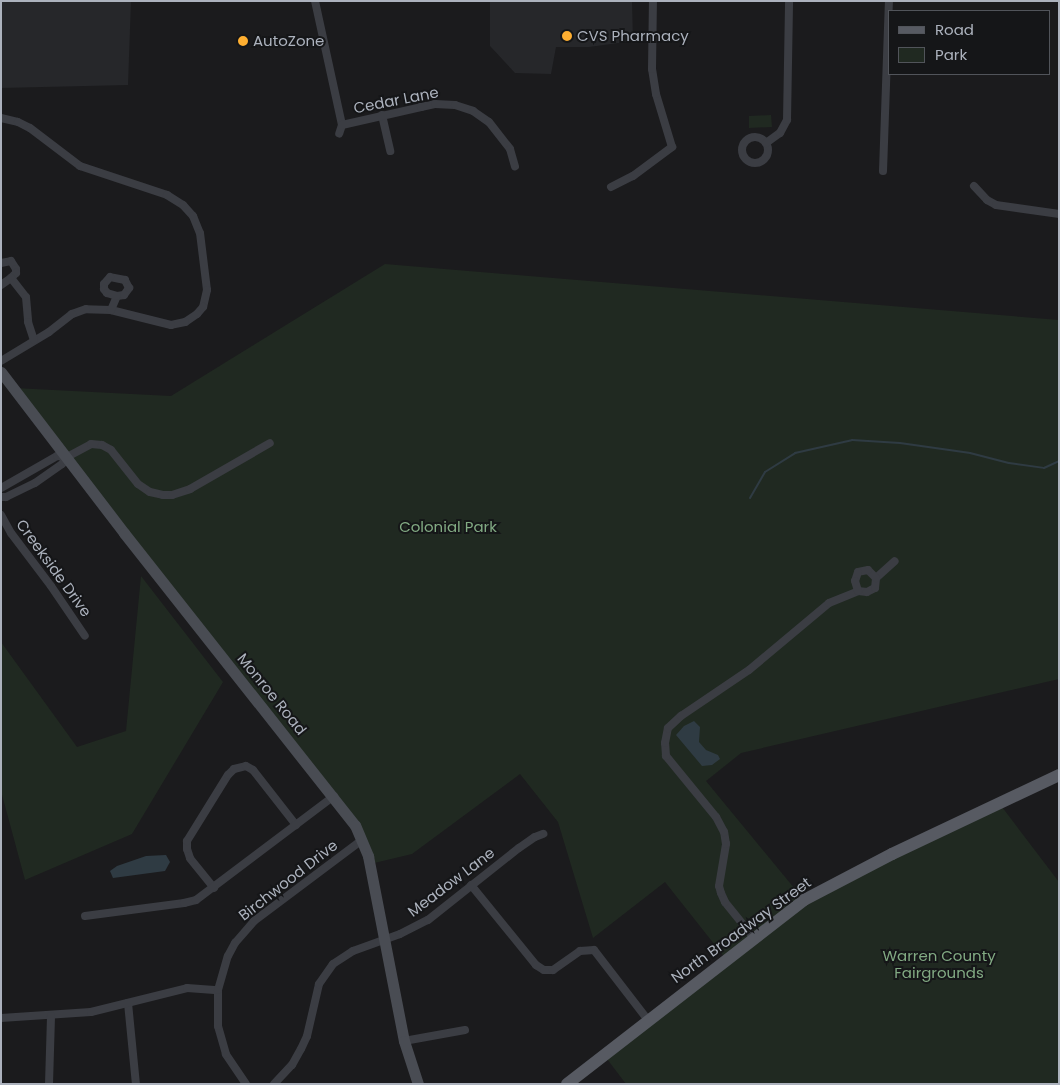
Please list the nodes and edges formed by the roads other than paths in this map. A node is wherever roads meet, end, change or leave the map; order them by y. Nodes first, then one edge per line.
1 (315, 1) edge
2 (653, 1) edge
3 (789, 1) edge
4 (888, 29) edge
5 (382, 115) junction
6 (1, 118) edge
7 (342, 125) junction
8 (339, 134) dead end
9 (766, 143) dead end
10 (390, 151) dead end
11 (515, 166) dead end
12 (883, 171) dead end
13 (974, 186) dead end
14 (611, 187) dead end
15 (1059, 214) edge
16 (1, 263) edge
17 (11, 278) junction
18 (1, 285) edge
19 (117, 296) dead end
20 (110, 310) junction
21 (34, 340) junction
22 (1, 361) edge
23 (1, 372) edge
24 (270, 443) dead end
25 (67, 457) junction
26 (1, 488) edge
27 (1, 497) edge
28 (1, 515) edge
29 (895, 561) dead end
30 (876, 578) junction
31 (858, 591) junction
32 (85, 636) dead end
33 (1059, 775) edge
34 (334, 796) junction
35 (296, 825) junction
36 (543, 834) dead end
37 (362, 840) junction
38 (472, 886) junction
39 (214, 888) junction
40 (85, 916) dead end
41 (754, 938) junction
42 (385, 940) junction
43 (218, 990) junction
44 (128, 1003) junction
45 (51, 1016) junction
46 (1, 1018) edge
47 (648, 1020) junction
48 (465, 1030) dead end
49 (404, 1042) junction
50 (416, 1083) edge
51 (49, 1084) edge
52 (136, 1084) edge
53 (246, 1084) edge
54 (274, 1084) edge
55 (566, 1084) edge

1 - 7 street
2 - 14 street
3 - 9 street
4 - 12 street
5 - 7 street, Cedar Lane
5 - 10 street
5 - 11 street, Cedar Lane
6 - 20 street
7 - 8 street
13 - 15 street
16 - 17 street
17 - 18 street
17 - 21 street
19 - 20 street
20 - 21 street
21 - 22 street
23 - 25 street, Monroe Road
24 - 25 street
25 - 26 street
25 - 27 street
25 - 34 street, Monroe Road
28 - 32 street, Creekside Drive
29 - 30 street
30 - 31 street
30 - 31 street
31 - 41 street
33 - 41 main road, North Broadway Street
34 - 35 street
34 - 37 street, Monroe Road
35 - 39 street
35 - 39 street
36 - 38 street, Meadow Lane
37 - 42 street, Monroe Road
37 - 43 street, Birchwood Drive
38 - 42 street, Meadow Lane
38 - 47 street
39 - 40 street
41 - 47 main road, North Broadway Street
42 - 49 street, Monroe Road
42 - 54 street, Meadow Lane
43 - 44 street
43 - 53 street, Birchwood Drive
44 - 45 street
44 - 52 street
45 - 46 street
45 - 51 street
47 - 55 main road, North Broadway Street
48 - 49 street
49 - 50 street, Monroe Road

